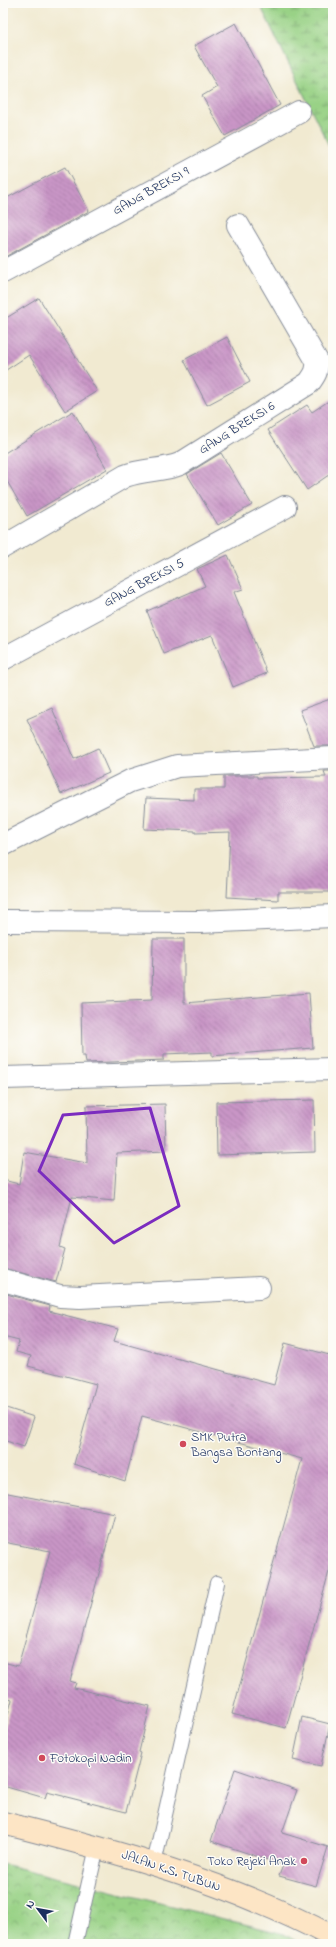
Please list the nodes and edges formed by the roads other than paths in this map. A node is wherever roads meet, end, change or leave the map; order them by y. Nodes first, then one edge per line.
1 (299, 112) dead end
2 (238, 225) dead end
3 (3, 272) edge
4 (285, 507) dead end
5 (3, 547) edge
6 (3, 659) edge
7 (333, 758) edge
8 (3, 846) edge
9 (333, 916) edge
10 (3, 921) edge
11 (333, 1069) edge
12 (3, 1078) edge
13 (3, 1280) edge
14 (259, 1288) dead end
15 (217, 1583) dead end
16 (3, 1823) edge
17 (97, 1847) junction
18 (154, 1864) junction
19 (333, 1937) edge
20 (75, 1944) edge

1 - 3 street, GANG BREKSI 9
2 - 5 street, GANG BREKSI 6
4 - 6 street, GANG BREKSI 5
7 - 8 street
9 - 10 street
11 - 12 street
13 - 14 street
15 - 18 lane
16 - 17 street, JALAN K.S. TUBUN
17 - 18 street, JALAN K.S. TUBUN
17 - 20 lane
18 - 19 street, JALAN K.S. TUBUN

